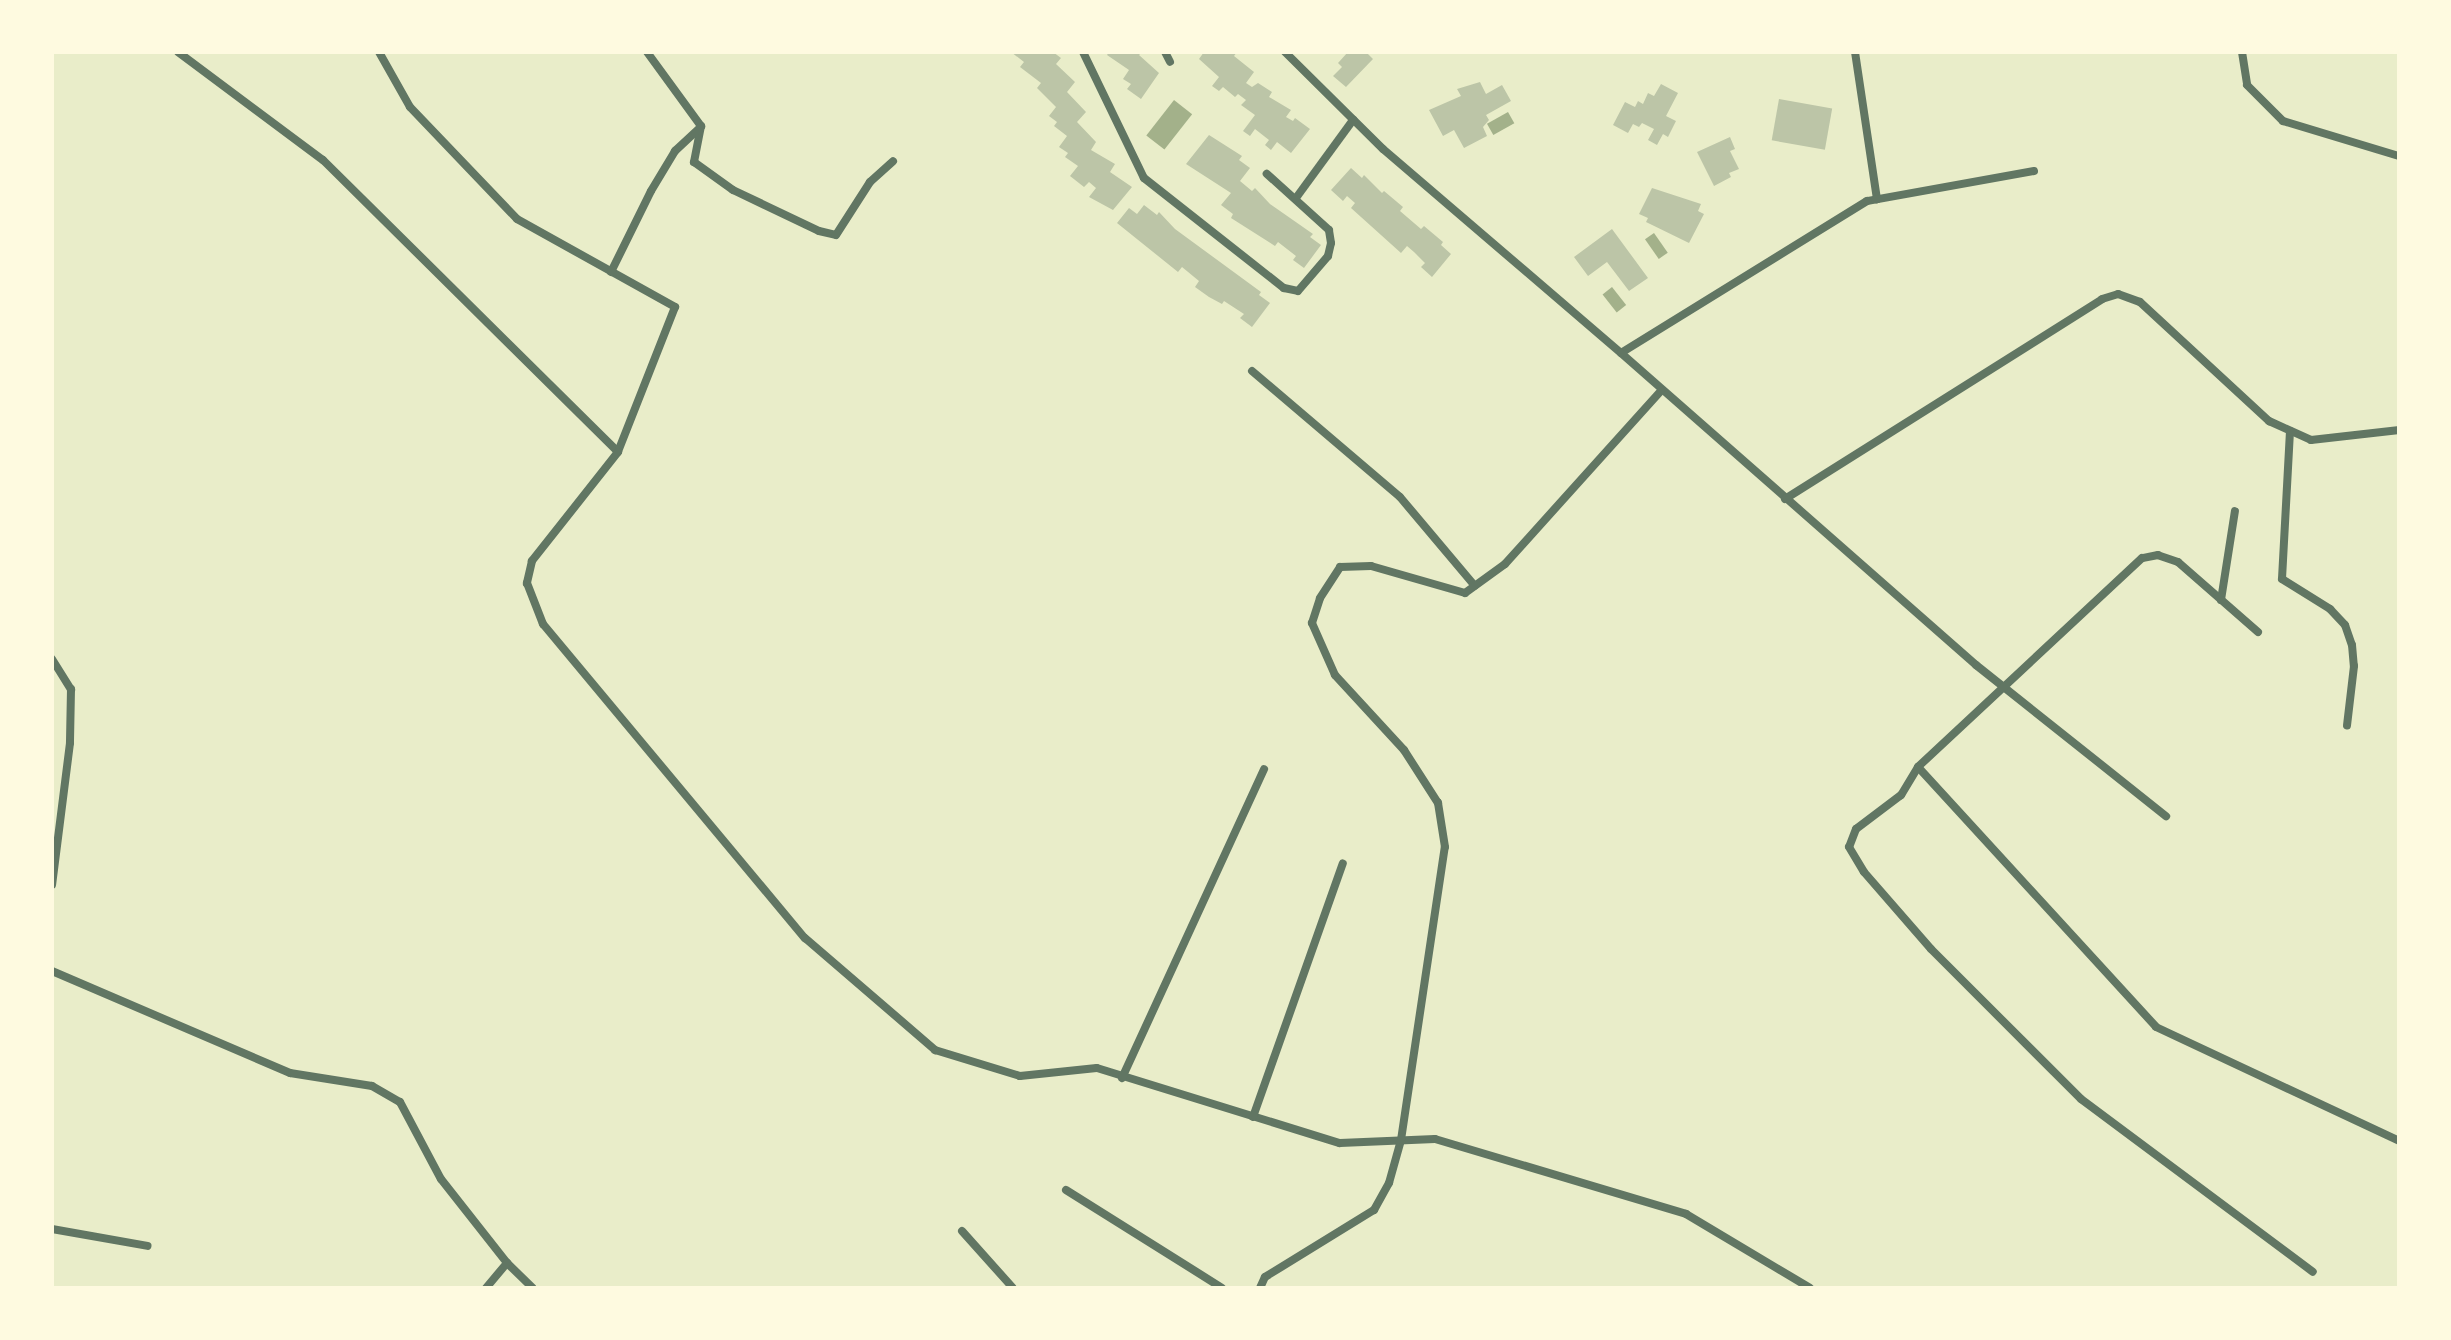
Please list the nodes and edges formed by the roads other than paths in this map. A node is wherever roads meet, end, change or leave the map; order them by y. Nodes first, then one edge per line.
1 (178, 52) edge
2 (379, 52) edge
3 (647, 52) edge
4 (1083, 52) edge
5 (1165, 52) edge
6 (1285, 52) edge
7 (1855, 52) edge
8 (2242, 52) edge
9 (1170, 62) dead end
10 (1353, 120) junction
11 (701, 126) junction
12 (2399, 156) edge
13 (893, 161) dead end
14 (2034, 171) dead end
15 (1267, 174) dead end
16 (1296, 198) junction
17 (1877, 199) junction
18 (611, 272) junction
19 (1621, 353) junction
20 (1252, 371) dead end
21 (1661, 391) junction
22 (2399, 430) edge
23 (2290, 431) junction
24 (618, 452) junction
25 (1785, 499) junction
26 (2235, 511) dead end
27 (1475, 586) junction
28 (2221, 600) junction
29 (2258, 632) dead end
30 (52, 659) edge
31 (2002, 686) junction
32 (2347, 726) dead end
33 (1918, 767) junction
34 (1264, 769) dead end
35 (2166, 816) dead end
36 (1343, 863) dead end
37 (52, 885) edge
38 (52, 971) edge
39 (1122, 1078) junction
40 (1253, 1117) junction
41 (1401, 1140) junction
42 (2399, 1141) edge
43 (1066, 1190) dead end
44 (52, 1229) edge
45 (962, 1231) dead end
46 (148, 1246) dead end
47 (507, 1263) junction
48 (2313, 1272) dead end
49 (486, 1288) edge
50 (533, 1288) edge
51 (1013, 1288) edge
52 (1222, 1288) edge
53 (1260, 1288) edge
54 (1810, 1288) edge

1 - 24 street
2 - 18 street
3 - 11 street
4 - 16 street
5 - 9 street
6 - 10 street
7 - 17 street
8 - 12 street
10 - 16 street
10 - 19 street
11 - 13 street
11 - 18 street
14 - 17 street
15 - 16 street
17 - 19 street
18 - 24 street
19 - 21 street
20 - 27 street
21 - 25 street
21 - 27 street
22 - 23 street
23 - 25 street
23 - 32 street
24 - 39 street
25 - 31 street
26 - 28 street
27 - 41 street
28 - 29 street
28 - 31 street
30 - 37 street
31 - 33 street
31 - 35 street
33 - 42 street
33 - 48 street
34 - 39 street
36 - 40 street
38 - 47 street
39 - 40 street
40 - 41 street
41 - 53 street
41 - 54 street
43 - 52 street
44 - 46 street
45 - 51 street
47 - 49 street
47 - 50 street

